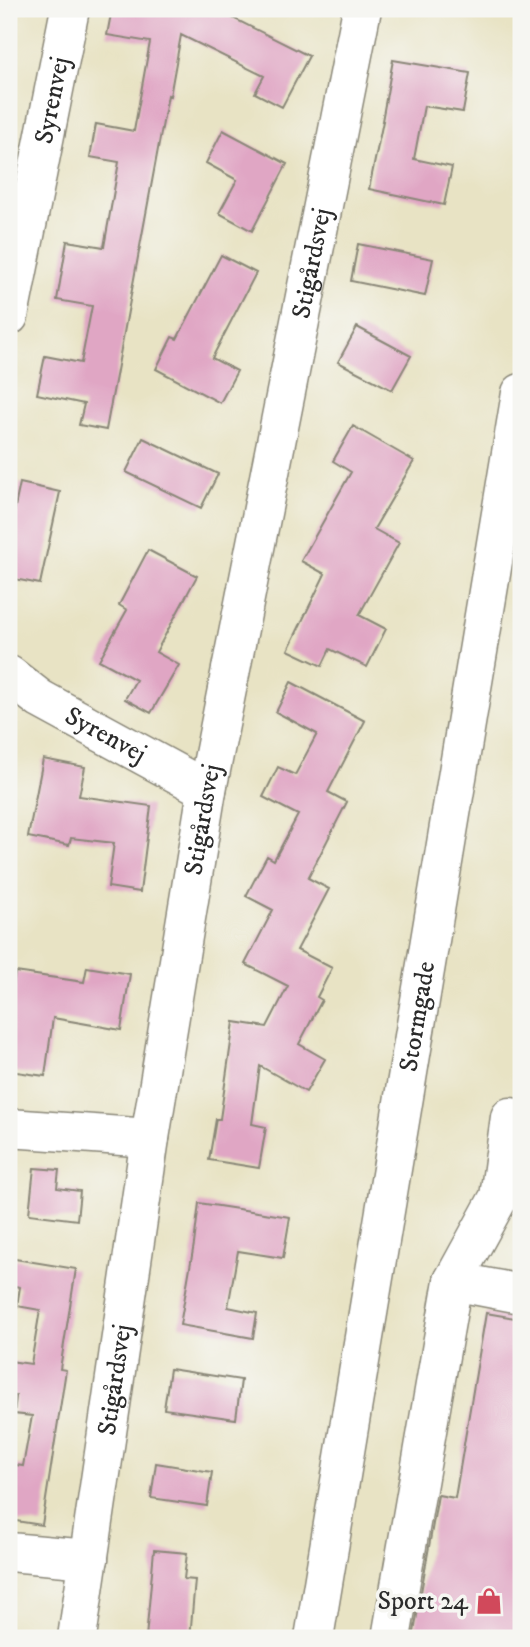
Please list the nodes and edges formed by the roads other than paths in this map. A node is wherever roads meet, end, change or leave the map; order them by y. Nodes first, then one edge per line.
1 (69, 9) edge
2 (362, 9) edge
3 (9, 316) edge
4 (521, 393) edge
5 (9, 675) edge
6 (207, 790) junction
7 (521, 1119) edge
8 (9, 1128) edge
9 (150, 1138) junction
10 (510, 1198) edge
11 (453, 1281) junction
12 (521, 1294) edge
13 (9, 1552) edge
14 (89, 1559) junction
15 (77, 1638) edge
16 (314, 1638) edge
17 (391, 1638) edge

1 - 3 street, Syrenvej
2 - 6 street, Stigårdsvej
4 - 16 street, Stormgade
5 - 6 street, Syrenvej
6 - 9 street, Stigårdsvej
7 - 10 street
8 - 9 street
9 - 14 street, Stigårdsvej
10 - 11 street
11 - 12 street
11 - 17 street
13 - 14 street
14 - 15 street, Stigårdsvej

